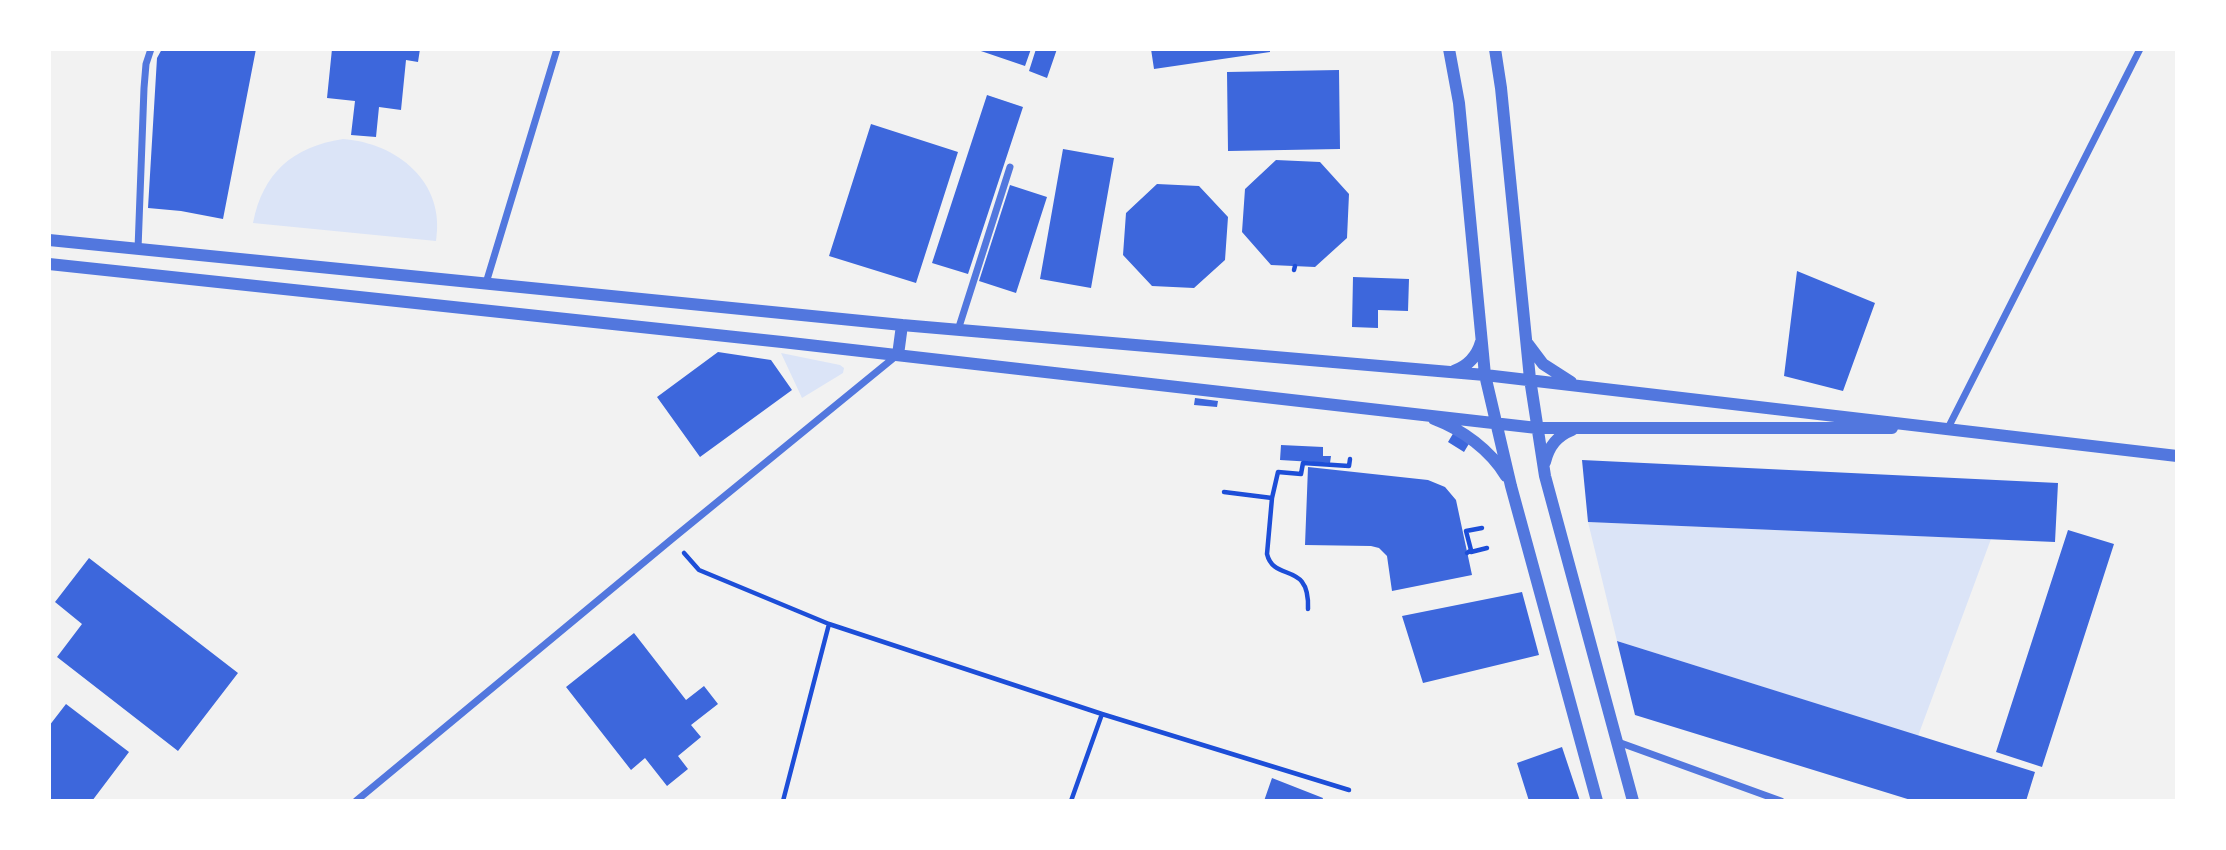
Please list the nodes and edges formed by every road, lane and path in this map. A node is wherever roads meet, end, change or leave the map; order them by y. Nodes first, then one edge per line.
1 (151, 49) edge
2 (557, 49) edge
3 (1449, 49) edge
4 (1495, 49) edge
5 (2140, 49) edge
6 (1010, 167) dead end
7 (49, 240) edge
8 (138, 249) junction
9 (49, 264) edge
10 (486, 283) junction
11 (902, 325) junction
12 (958, 330) junction
13 (1481, 333) junction
14 (1526, 340) junction
15 (898, 355) junction
16 (1450, 372) junction
17 (1485, 375) junction
18 (1530, 379) junction
19 (1576, 385) junction
20 (1393, 411) junction
21 (1497, 422) junction
22 (1537, 428) junction
23 (1583, 428) junction
24 (1948, 428) junction
25 (2177, 456) edge
26 (1350, 459) dead end
27 (1545, 476) junction
28 (1511, 486) junction
29 (1224, 492) dead end
30 (1272, 498) junction
31 (1482, 528) dead end
32 (672, 539) junction
33 (1487, 548) dead end
34 (1308, 609) dead end
35 (828, 624) junction
36 (1102, 714) junction
37 (1618, 742) junction
38 (1349, 790) dead end
39 (356, 801) edge
40 (783, 801) edge
41 (1071, 801) edge
42 (1597, 801) edge
43 (1633, 801) edge
44 (1781, 801) edge

1 - 8 street
2 - 10 street
3 - 13 street
4 - 14 street
5 - 24 street
6 - 12 street
7 - 8 street
8 - 10 street
9 - 15 street
10 - 11 street
11 - 12 street
11 - 15 street
12 - 16 street
13 - 16 street
13 - 17 street
14 - 18 street
14 - 19 street
15 - 20 street
15 - 32 street
16 - 17 street
17 - 18 street
17 - 21 street
18 - 19 street
18 - 22 street
19 - 24 street
20 - 21 street
20 - 28 street
21 - 22 street
21 - 28 street
22 - 23 street
22 - 27 street
23 - 24 street
23 - 27 street
24 - 25 street
26 - 30 path
27 - 37 street
28 - 42 street
29 - 30 path
30 - 34 path
31 - 33 path
32 - 35 path
32 - 39 street
35 - 36 path
35 - 40 path
36 - 38 path
36 - 41 path
37 - 43 street
37 - 44 street

